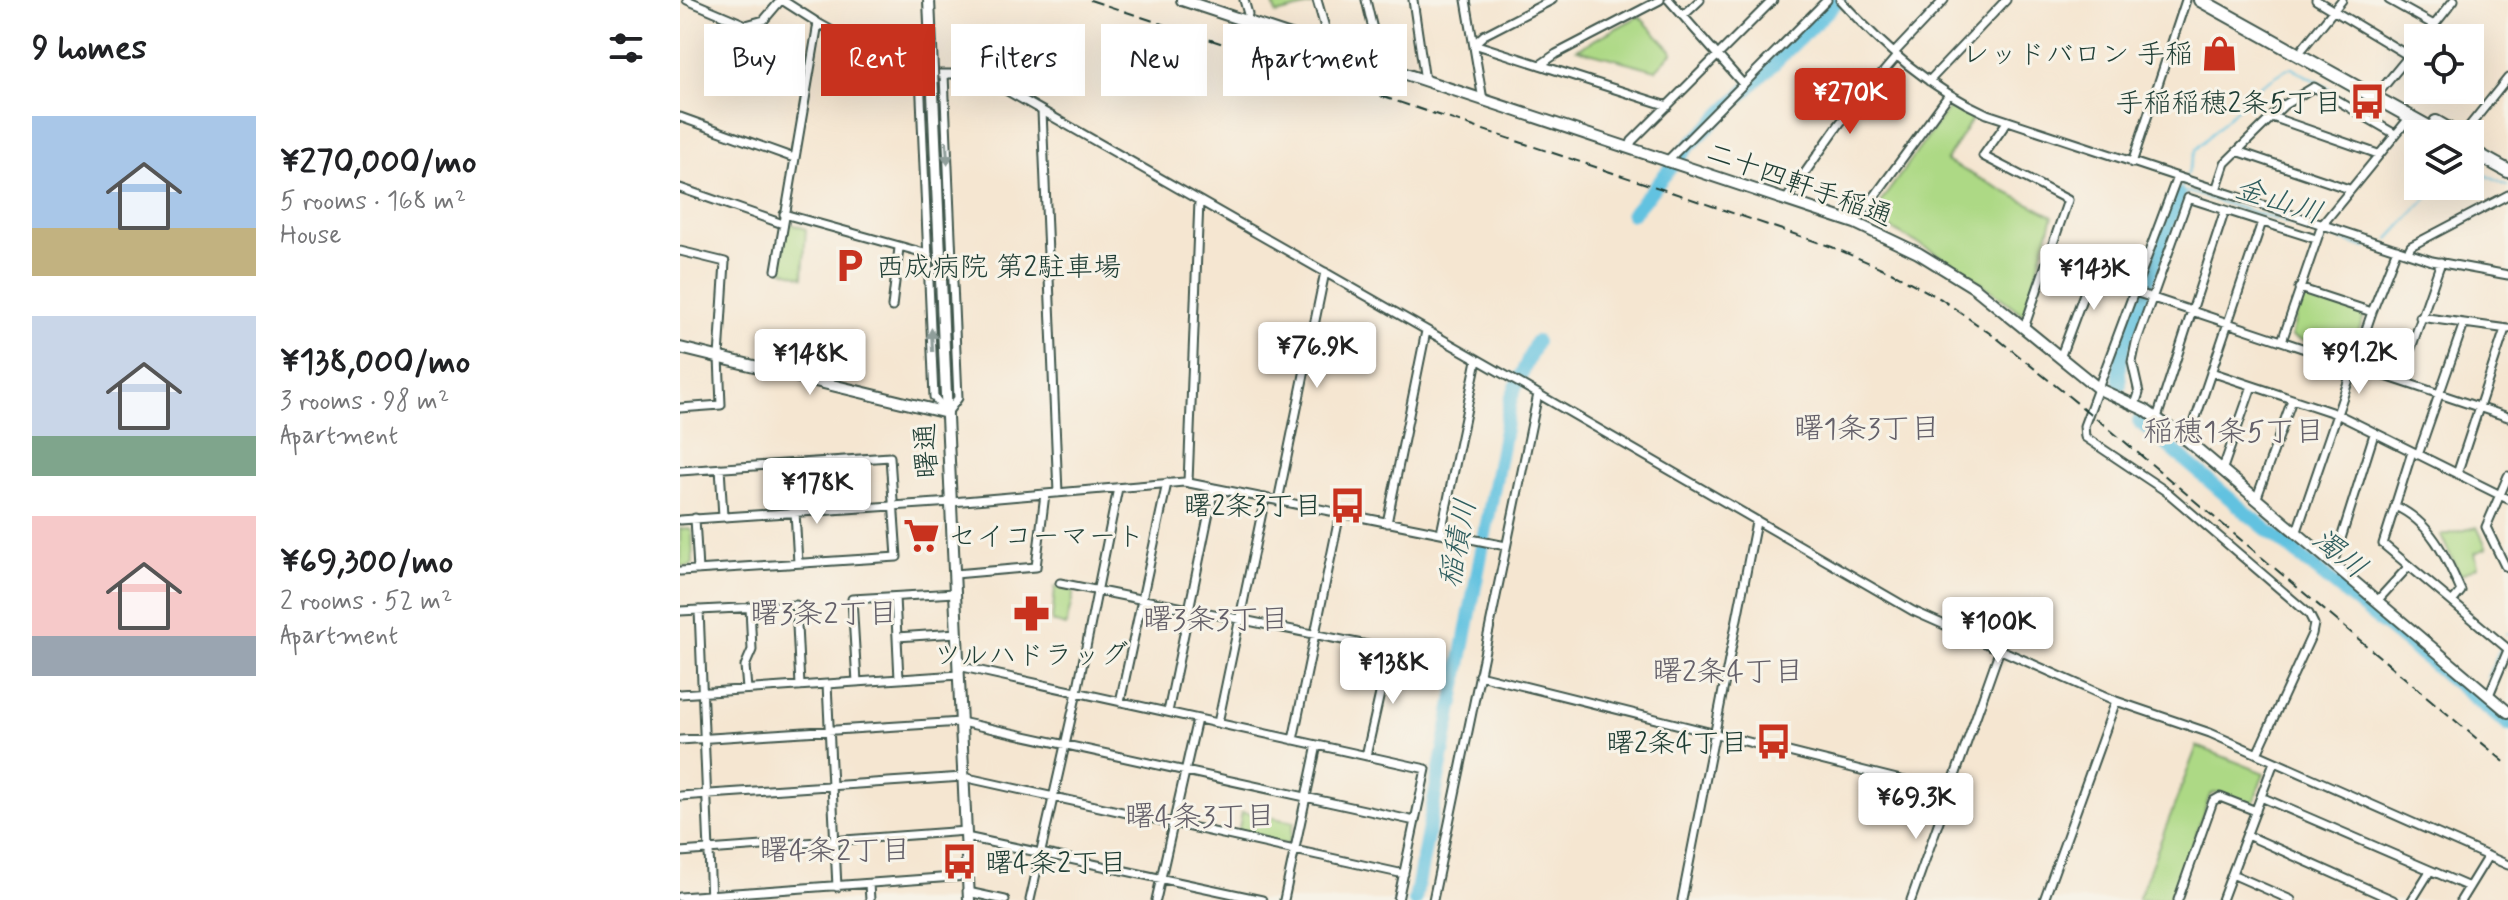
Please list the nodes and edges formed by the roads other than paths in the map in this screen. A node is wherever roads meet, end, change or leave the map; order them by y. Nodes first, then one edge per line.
1 (687, 0) edge
2 (712, 0) edge
3 (782, 0) edge
4 (929, 0) edge
5 (1182, 0) edge
6 (1244, 0) edge
7 (1317, 0) edge
8 (1366, 0) edge
9 (1413, 0) edge
10 (1466, 0) edge
11 (1552, 0) edge
12 (1660, 0) edge
13 (1669, 0) edge
14 (1700, 0) edge
15 (1773, 0) edge
16 (1827, 0) edge
17 (1944, 0) edge
18 (2006, 0) edge
19 (2186, 0) edge
20 (2200, 0) edge
21 (2216, 0) edge
22 (2316, 0) edge
23 (2342, 0) edge
24 (2389, 0) edge
25 (2454, 0) edge
26 (1195, 2) edge
27 (1843, 3) edge
28 (707, 8) junction
29 (2334, 10) junction
30 (1683, 16) junction
31 (1246, 22) junction
32 (818, 23) junction
33 (1252, 24) edge
34 (1324, 24) edge
35 (1372, 24) edge
36 (2432, 24) edge
37 (2435, 24) edge
38 (821, 25) edge
39 (1474, 44) junction
40 (2303, 48) junction
41 (2404, 53) edge
42 (1895, 54) junction
43 (1718, 55) junction
44 (2404, 62) edge
45 (1540, 65) junction
46 (935, 75) edge
47 (944, 75) junction
48 (1407, 75) edge
49 (2508, 78) edge
50 (1425, 81) junction
51 (1929, 81) junction
52 (1743, 84) junction
53 (2380, 91) junction
54 (921, 96) edge
55 (1948, 96) junction
56 (1483, 101) junction
57 (1668, 106) junction
58 (1042, 111) junction
59 (680, 117) edge
60 (2272, 117) junction
61 (2410, 117) junction
62 (2415, 120) edge
63 (2432, 120) edge
64 (2474, 120) edge
65 (2007, 122) junction
66 (2395, 134) junction
67 (1629, 148) junction
68 (2484, 149) edge
69 (2237, 151) junction
70 (2378, 154) junction
71 (794, 158) junction
72 (2484, 158) edge
73 (1668, 162) junction
74 (2508, 162) edge
75 (2132, 163) junction
76 (2508, 171) edge
77 (2179, 178) junction
78 (680, 188) edge
79 (2349, 189) junction
80 (2216, 190) junction
81 (2508, 195) edge
82 (1199, 201) junction
83 (1785, 201) junction
84 (2225, 210) junction
85 (784, 214) junction
86 (2262, 222) junction
87 (1855, 223) junction
88 (783, 224) junction
89 (2319, 233) junction
90 (899, 248) junction
91 (2397, 249) junction
92 (680, 251) edge
93 (2408, 252) junction
94 (928, 254) junction
95 (2098, 256) dead end
96 (2049, 257) junction
97 (2441, 262) junction
98 (776, 270) dead end
99 (1325, 272) junction
100 (2092, 274) junction
101 (2508, 275) edge
102 (2299, 288) junction
103 (2136, 292) junction
104 (2150, 296) junction
105 (892, 307) dead end
106 (2192, 311) junction
107 (2372, 312) junction
108 (2420, 317) junction
109 (2228, 323) junction
110 (2464, 323) junction
111 (2024, 328) junction
112 (2507, 329) edge
113 (1426, 331) junction
114 (2282, 341) junction
115 (680, 348) edge
116 (719, 357) junction
117 (2060, 358) junction
118 (1477, 360) junction
119 (2354, 364) junction
120 (2211, 372) junction
121 (2400, 380) junction
122 (2252, 386) junction
123 (2099, 389) junction
124 (1538, 394) junction
125 (2439, 394) junction
126 (2292, 400) junction
127 (2135, 405) junction
128 (2479, 407) junction
129 (680, 408) edge
130 (947, 413) junction
131 (2337, 414) junction
132 (2508, 417) edge
133 (2157, 418) junction
134 (2374, 434) junction
135 (2188, 441) junction
136 (2415, 454) junction
137 (720, 468) junction
138 (680, 471) edge
139 (2222, 471) junction
140 (2457, 474) junction
141 (2508, 476) edge
142 (1188, 482) junction
143 (1167, 483) junction
144 (1118, 488) junction
145 (1214, 488) junction
146 (1058, 493) junction
147 (1045, 494) junction
148 (2504, 497) edge
149 (1265, 498) junction
150 (2256, 500) junction
151 (1278, 501) junction
152 (952, 502) junction
153 (893, 506) junction
154 (2395, 506) junction
155 (795, 512) junction
156 (1340, 513) junction
157 (723, 516) junction
158 (695, 518) junction
159 (680, 520) edge
160 (1756, 522) junction
161 (1387, 523) junction
162 (1441, 533) junction
163 (2296, 534) junction
164 (1506, 546) junction
165 (798, 563) junction
166 (2333, 564) junction
167 (2409, 566) junction
168 (2508, 567) edge
169 (698, 570) junction
170 (680, 571) edge
171 (955, 574) junction
172 (1060, 583) dead end
173 (1098, 590) junction
174 (955, 593) junction
175 (895, 597) junction
176 (1142, 599) junction
177 (2377, 601) junction
178 (2452, 602) junction
179 (750, 607) junction
180 (1189, 609) junction
181 (699, 610) junction
182 (680, 611) edge
183 (1240, 619) junction
184 (957, 633) junction
185 (1314, 634) junction
186 (897, 637) junction
187 (1390, 649) junction
188 (2000, 649) junction
189 (2508, 650) edge
190 (1412, 654) dead end
191 (958, 671) junction
192 (1479, 675) junction
193 (899, 679) junction
194 (857, 682) junction
195 (827, 684) junction
196 (800, 686) junction
197 (747, 689) junction
198 (703, 692) junction
199 (1077, 692) junction
200 (680, 694) edge
201 (2489, 695) junction
202 (2116, 701) junction
203 (1120, 702) junction
204 (1168, 712) junction
205 (2508, 712) edge
206 (1197, 719) junction
207 (961, 722) junction
208 (1218, 723) junction
209 (829, 730) junction
210 (1716, 734) junction
211 (705, 739) junction
212 (680, 740) edge
213 (1293, 740) junction
214 (1065, 745) junction
215 (1317, 745) junction
216 (2257, 754) junction
217 (1366, 756) junction
218 (2274, 762) junction
219 (1186, 771) junction
220 (963, 777) junction
221 (832, 785) junction
222 (1949, 792) junction
223 (707, 794) junction
224 (680, 796) edge
225 (2261, 797) junction
226 (1054, 798) junction
227 (1307, 798) junction
228 (2256, 811) junction
229 (1415, 821) junction
230 (1174, 824) junction
231 (966, 834) junction
232 (2247, 835) junction
233 (834, 840) junction
234 (709, 850) junction
235 (1043, 851) junction
236 (1295, 851) junction
237 (680, 852) edge
238 (2488, 856) junction
239 (2508, 865) edge
240 (2430, 871) junction
241 (1404, 874) junction
242 (2232, 874) junction
243 (967, 876) junction
244 (1161, 879) junction
245 (869, 884) junction
246 (837, 887) junction
247 (2469, 887) junction
248 (969, 896) edge
249 (680, 897) edge
250 (711, 897) edge
251 (870, 900) edge
252 (1005, 900) edge
253 (1030, 900) edge
254 (1156, 900) edge
255 (1262, 900) edge
256 (1284, 900) edge
257 (1398, 900) edge
258 (1433, 900) edge
259 (1682, 900) edge
260 (1911, 900) edge
261 (2044, 900) edge
262 (2178, 900) edge
263 (2222, 900) edge
264 (2291, 900) edge
265 (2393, 900) edge
266 (2412, 900) edge
267 (2461, 900) edge

1 - 28 street
2 - 28 street
3 - 28 street
3 - 32 street
4 - 130 street, 曙通, bridge
5 - 26 street, 二十四軒手稲通
6 - 31 street
7 - 34 street
8 - 35 street
9 - 50 street
10 - 39 street
11 - 39 street
12 - 45 street
13 - 30 street
14 - 30 street
15 - 43 street
16 - 52 street
17 - 42 street
18 - 51 street
19 - 75 street
20 - 61 highway
21 - 40 highway
22 - 29 street
23 - 29 street
24 - 36 street
25 - 37 street
26 - 31 street, 二十四軒手稲通
27 - 42 street
29 - 40 street
29 - 41 street
30 - 43 street
31 - 33 street, 二十四軒手稲通
32 - 38 street
32 - 71 street
39 - 45 street
39 - 56 street
40 - 53 highway
42 - 51 street
42 - 83 street
43 - 52 street
43 - 57 street
44 - 53 street
45 - 57 street
46 - 47 street
47 - 58 street
47 -> 130 street
48 - 50 street, 二十四軒手稲通
49 - 64 street
50 - 56 street, 二十四軒手稲通
51 - 55 street
52 - 73 street
53 - 63 highway
54 - 94 street
55 - 65 street
55 - 87 street
56 - 67 street, 二十四軒手稲通
57 - 67 street
58 - 82 street
58 - 146 street
59 - 71 street
60 - 66 street
60 - 69 street
60 - 70 street
61 - 62 highway
61 - 66 street
65 - 75 street
65 - 96 street
66 - 70 street
67 - 73 street, 二十四軒手稲通
68 - 74 highway
69 - 79 street
69 - 80 street
70 - 79 street
71 - 85 street
72 - 76 highway
73 - 83 street, 二十四軒手稲通
75 - 77 street
77 - 80 street
77 - 103 street
78 - 88 street
79 - 89 street
80 - 89 street
81 - 93 street
82 - 99 street
82 - 142 street
83 - 87 street, 二十四軒手稲通
84 - 86 street
84 - 104 street
84 - 106 street
85 - 88 street
85 - 90 street
86 - 89 street
86 - 109 street
87 - 111 street, 二十四軒手稲通
88 - 98 street
89 - 91 street
89 - 102 street
90 - 94 street
90 - 105 street
91 - 93 street
91 - 107 street
92 - 116 street
93 - 97 street
130 -> 94 street
95 - 100 street
96 - 100 street
96 - 111 street
97 - 101 street
97 - 108 street
99 - 113 street
99 - 151 street
100 - 103 street
100 - 117 street
102 - 107 street
102 - 114 street
103 - 104 street
103 - 123 street
104 - 106 street
104 - 127 street
106 - 109 street
106 - 133 street
107 - 119 street
108 - 110 street
108 - 121 street
109 - 114 street
109 - 120 street
110 - 112 street
110 - 125 street
111 - 117 street, 二十四軒手稲通
112 - 128 street
113 - 118 street
113 - 161 street
114 - 119 street
115 - 116 street
116 - 129 street
116 - 130 street
117 - 123 street, 二十四軒手稲通
118 - 124 street
118 - 162 street
119 - 121 street
119 - 131 street
120 - 122 street
120 - 135 street
121 - 125 street
122 - 126 street
122 - 139 street
123 - 127 street, 二十四軒手稲通
123 - 216 street
124 - 160 street
124 - 164 street
125 - 128 street
125 - 136 street
126 - 131 street
126 - 150 street
127 - 133 street, 二十四軒手稲通
128 - 132 street
128 - 140 street
130 - 152 street, 曙通
131 - 134 street
131 - 163 street
133 - 135 street, 二十四軒手稲通
134 - 136 street
134 - 166 street
135 - 139 street, 二十四軒手稲通
136 - 140 street
136 - 154 street
137 - 138 street
137 - 153 street
137 - 157 street
139 - 150 street, 二十四軒手稲通
140 - 148 street
141 - 148 street
142 - 143 street
142 - 145 street
143 - 144 street
143 - 176 street
144 - 146 street
144 - 173 street
145 - 149 street
145 - 180 street
146 - 147 street
147 - 152 street
147 - 171 street
148 - 168 street
149 - 151 street
149 - 183 street
150 - 163 street, 二十四軒手稲通
151 - 156 street
152 - 153 street
152 - 171 street, 曙通
153 - 155 street
153 - 165 street
154 - 167 street
154 - 178 street
155 - 157 street
155 - 165 street
156 - 161 street
156 - 185 street
157 - 158 street
158 - 159 street
158 - 169 street
160 - 188 street
160 - 210 street
161 - 162 street
162 - 164 street
163 - 166 street, 二十四軒手稲通
164 - 192 street
165 - 169 street
166 - 177 street, 二十四軒手稲通
167 - 177 street
167 - 178 street
169 - 170 street
171 - 174 street, 曙通
172 - 173 street
173 - 176 street
173 - 199 street
174 - 175 street
174 - 184 street, 曙通
175 - 186 street
175 - 194 street
176 - 180 street
176 - 203 street
177 - 201 street, 二十四軒手稲通
178 - 189 street
179 - 181 street
179 - 196 street
179 - 197 street
180 - 183 street
180 - 204 street
181 - 182 street
181 - 198 street
183 - 185 street
183 - 208 street
184 - 186 street
184 - 191 street, 曙通
185 - 187 street
185 - 213 street
186 - 193 street
187 - 190 street
187 - 217 street
188 - 202 street
188 - 222 street
189 - 201 street
191 - 193 street
191 - 199 street
191 - 207 street, 曙通
192 - 210 street
192 - 258 street
193 - 194 street
194 - 195 street
195 - 196 street
195 - 209 street
196 - 197 street
197 - 198 street
198 - 200 street
198 - 211 street
199 - 203 street
199 - 214 street
201 - 205 street, 二十四軒手稲通
202 - 216 street
202 - 261 street
203 - 204 street
204 - 206 street
206 - 208 street
206 - 219 street
207 - 209 street
207 - 214 street
207 - 220 street, 曙通
208 - 213 street
209 - 211 street
209 - 221 street
210 - 222 street
210 - 259 street
211 - 212 street
211 - 223 street
213 - 215 street
214 - 219 street
214 - 226 street
215 - 217 street
215 - 227 street
216 - 218 street
217 - 229 street
218 - 225 street
218 - 238 street
219 - 227 street
219 - 230 street
220 - 221 street
220 - 226 street
220 - 231 street, 曙通
221 - 223 street
221 - 233 street
222 - 260 street
223 - 224 street
223 - 234 street
225 - 228 street
225 - 240 street
226 - 230 street
226 - 235 street
227 - 229 street
227 - 236 street
228 - 232 street
228 - 262 street
229 - 241 street
230 - 236 street
230 - 244 street
231 - 233 street
231 - 235 street
231 - 243 street, 曙通
232 - 242 street
232 - 265 street
233 - 234 street
233 - 246 street
234 - 237 street
234 - 250 street
235 - 244 street
235 - 253 street
236 - 241 street
236 - 256 street
238 - 239 street
238 - 247 street
240 - 247 street
240 - 266 street
241 - 257 street
242 - 263 street
242 - 264 street
243 - 245 street
243 - 248 street, 曙通
244 - 254 street
244 - 255 street
245 - 246 street
245 - 251 street
246 - 250 street
247 - 267 street
248 - 252 street
249 - 250 street

